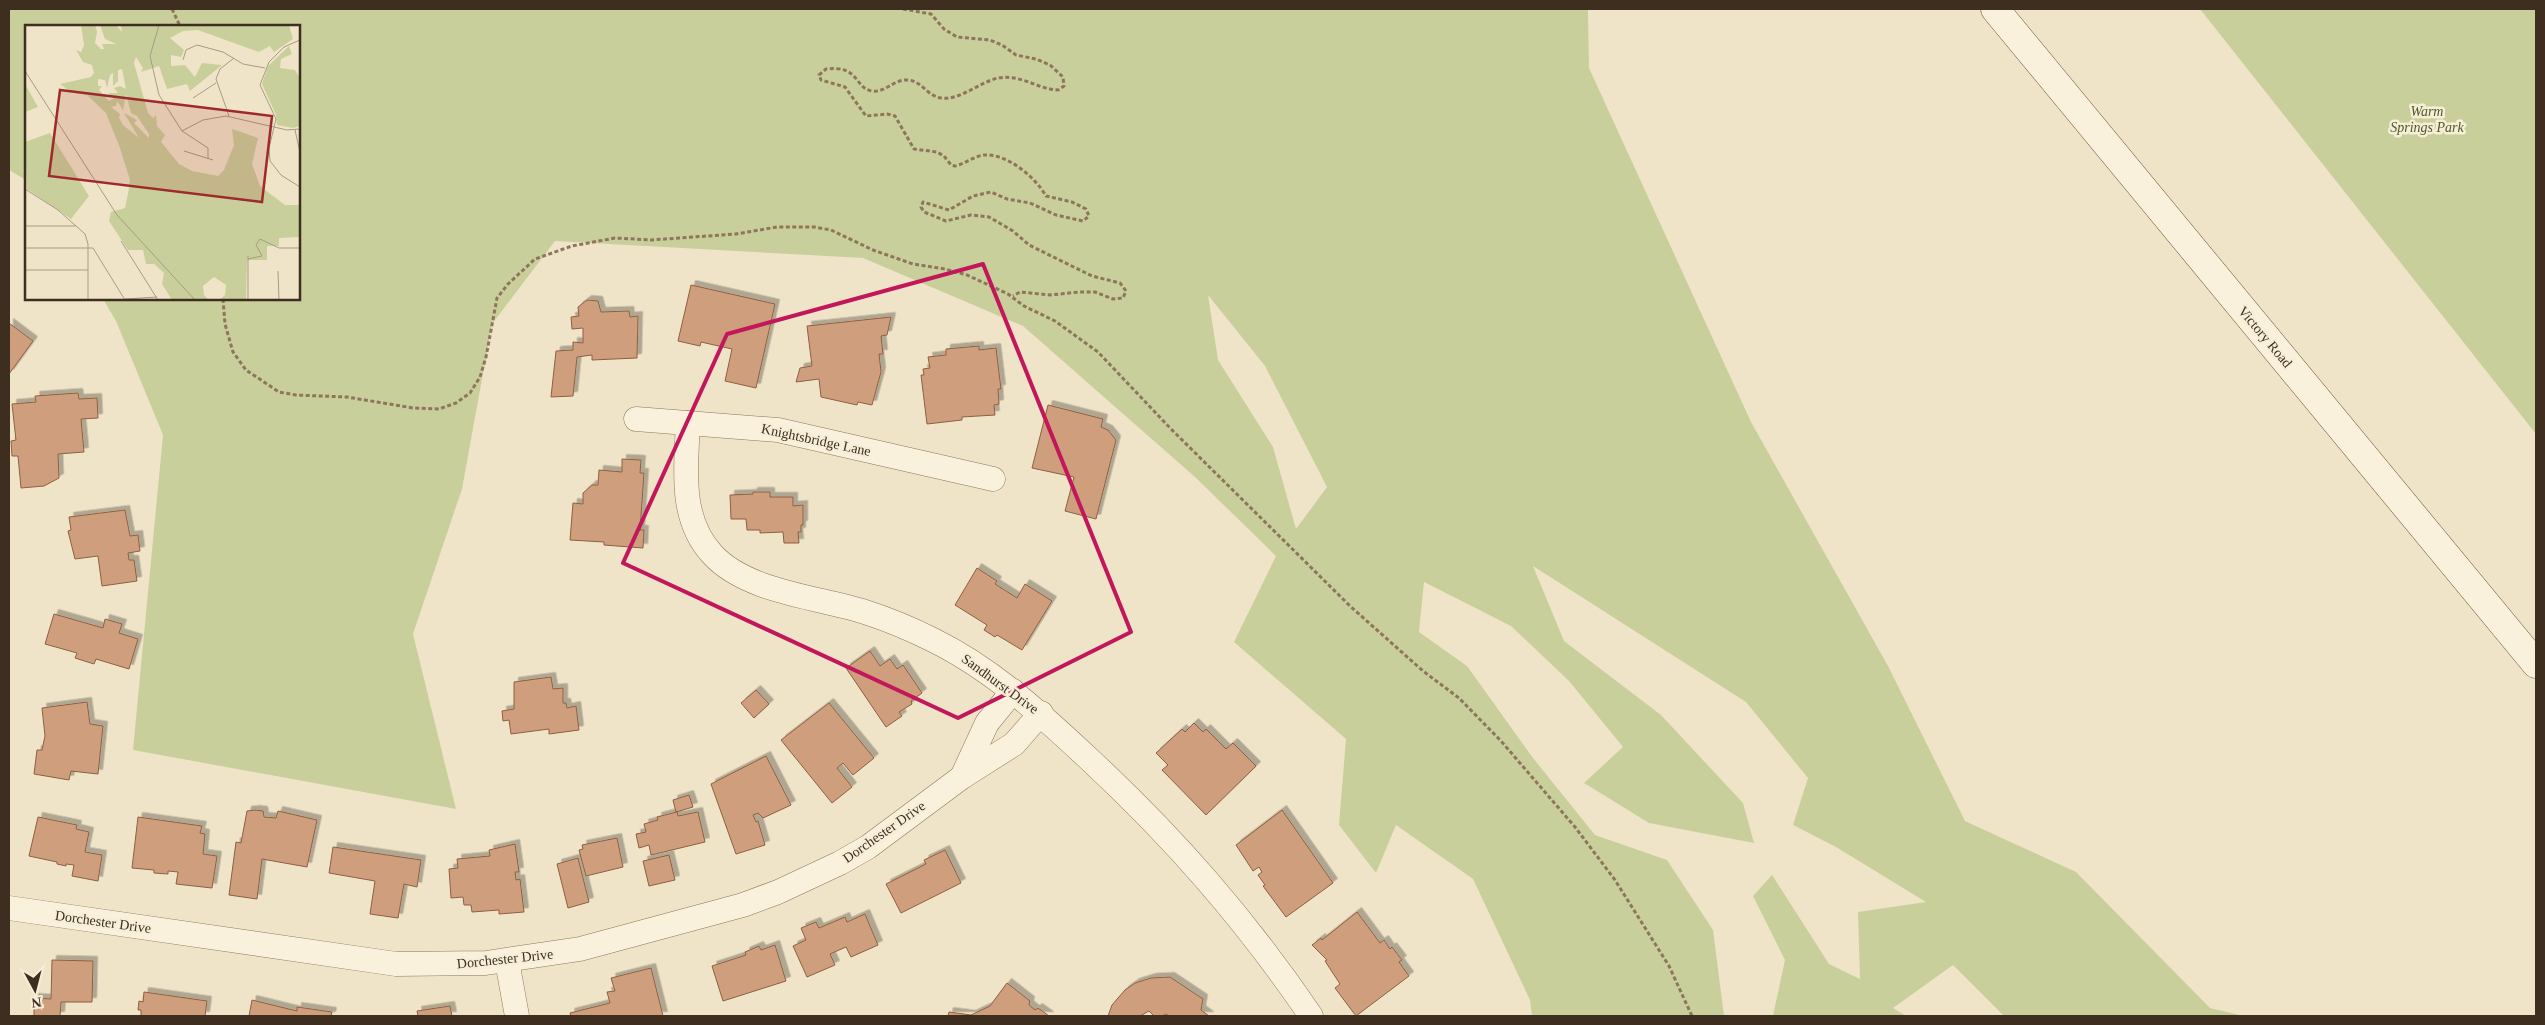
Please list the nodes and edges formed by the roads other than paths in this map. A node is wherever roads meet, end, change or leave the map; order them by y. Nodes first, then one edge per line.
1 (1995, 9) edge
2 (636, 419) dead end
3 (688, 423) junction
4 (993, 479) dead end
5 (2536, 664) edge
6 (1013, 691) junction
7 (1041, 713) junction
8 (962, 777) junction
9 (9, 908) edge
10 (507, 961) junction
11 (517, 1016) edge
12 (1311, 1016) edge

1 - 5 main road, Victory Road
2 - 3 street, Knightsbridge Lane
3 - 4 street, Knightsbridge Lane
3 - 6 street, Sandhurst Drive
6 - 7 street, Sandhurst Drive
6 - 8 street, Dorchester Drive
7 - 8 street, Dorchester Drive
7 - 12 street, Sandhurst Drive
8 - 10 street, Dorchester Drive
9 - 10 street, Dorchester Drive
10 - 11 street

